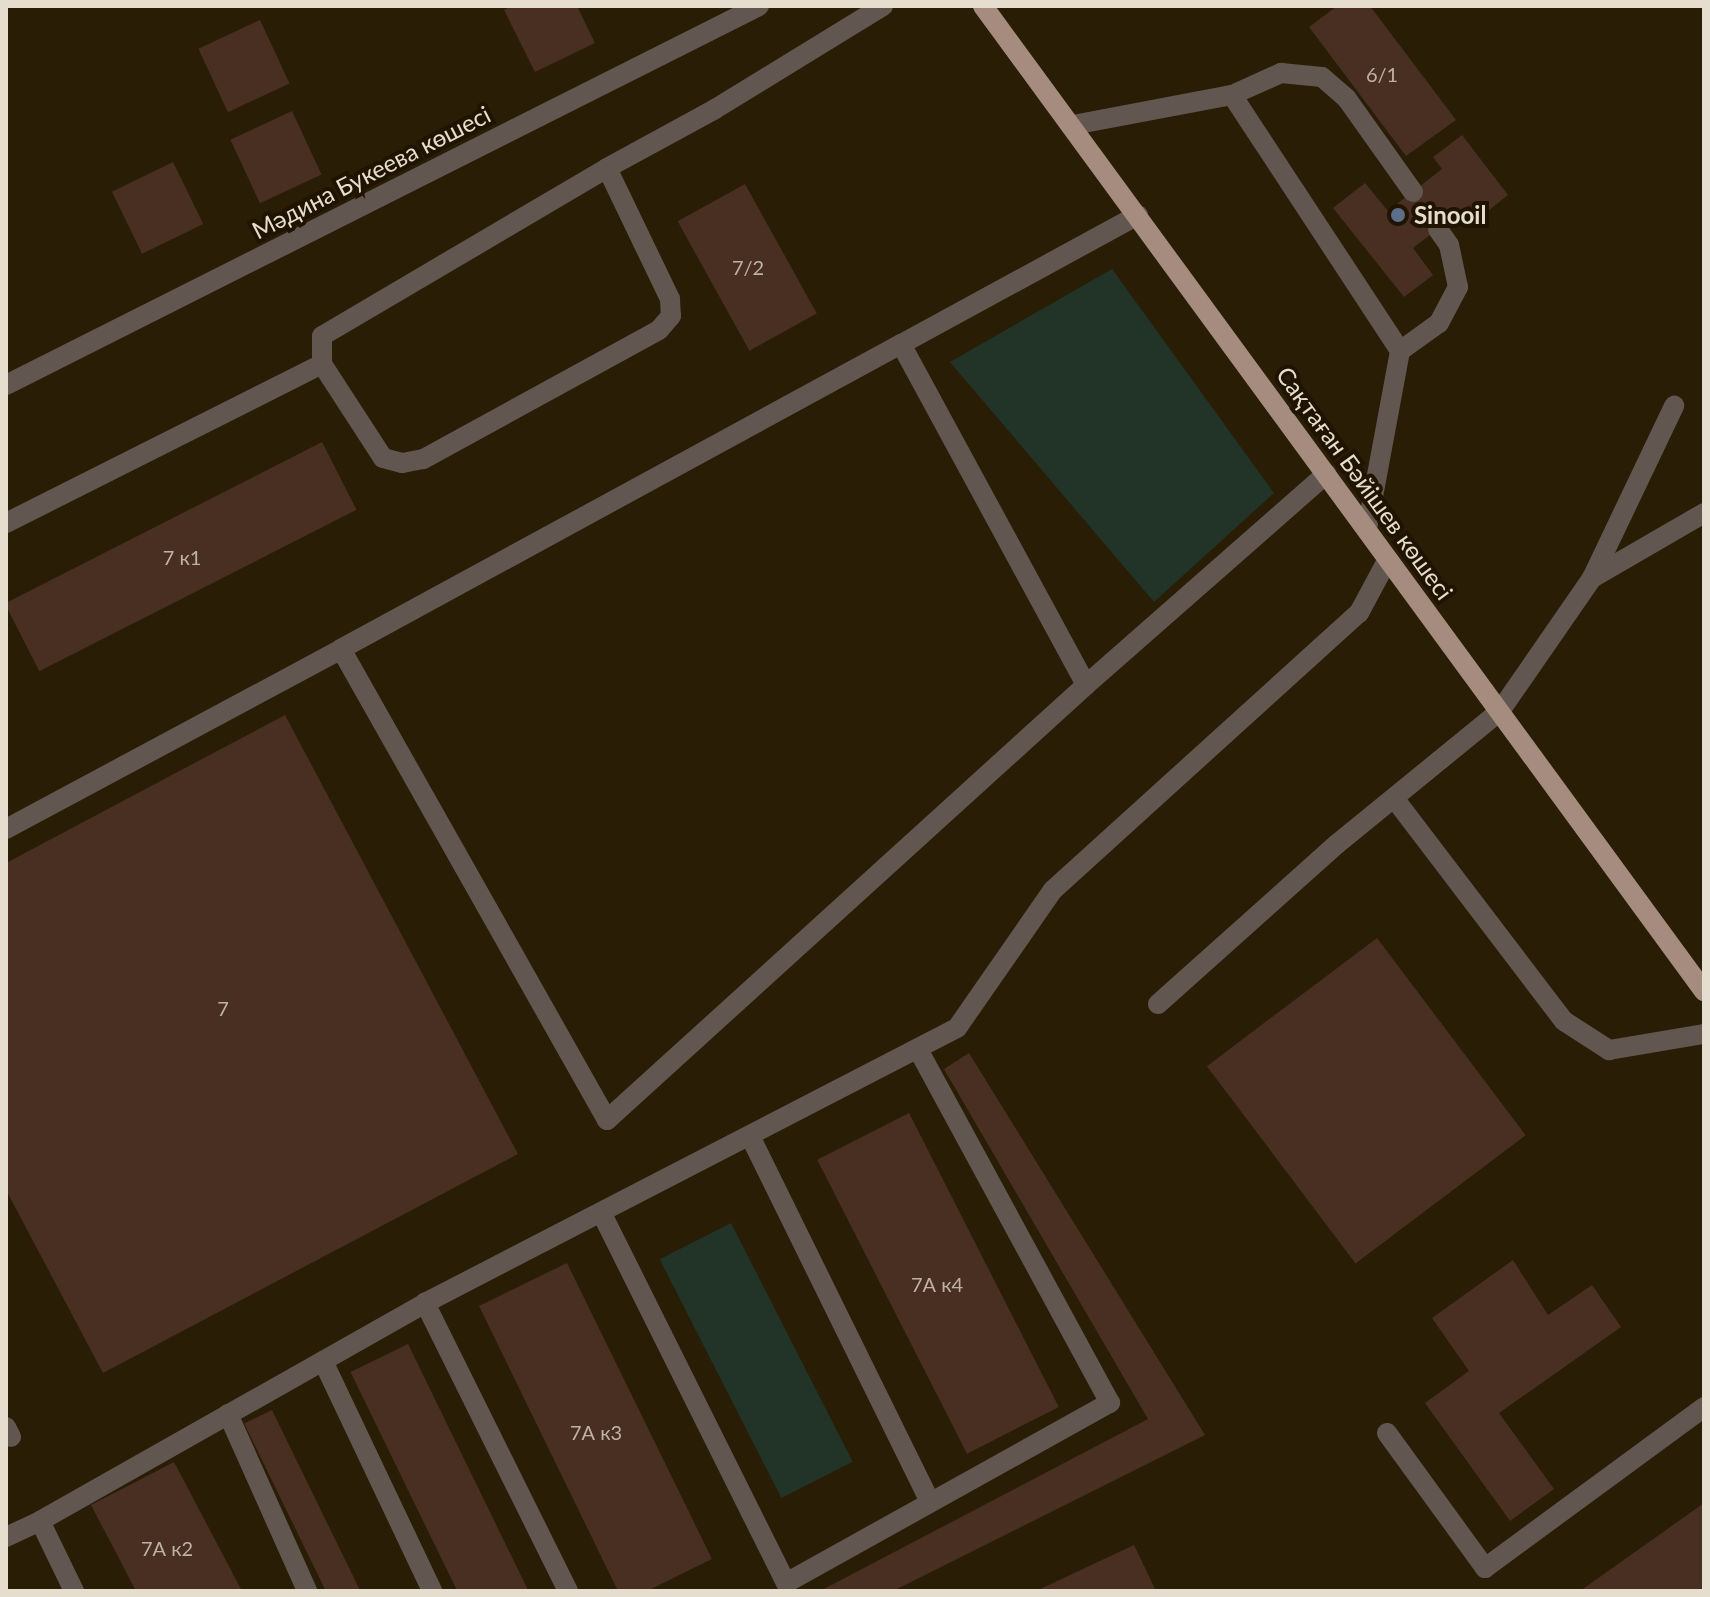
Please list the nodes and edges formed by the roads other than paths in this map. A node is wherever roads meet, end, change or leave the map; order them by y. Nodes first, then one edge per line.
1 (759, 6) edge
2 (883, 6) edge
3 (983, 6) edge
4 (1232, 95) junction
5 (1073, 125) junction
6 (607, 168) junction
7 (1413, 192) dead end
8 (1138, 215) junction
9 (1438, 229) dead end
10 (901, 344) junction
11 (1400, 351) junction
12 (322, 364) junction
13 (6, 385) edge
14 (1674, 406) dead end
15 (1326, 474) junction
16 (1704, 513) edge
17 (6, 523) edge
18 (1367, 529) junction
19 (1388, 559) junction
20 (1592, 578) junction
21 (341, 649) junction
22 (1086, 685) junction
23 (1500, 711) junction
24 (1394, 798) junction
25 (6, 829) edge
26 (1704, 991) edge
27 (1158, 1004) dead end
28 (1704, 1034) edge
29 (918, 1049) junction
30 (751, 1138) junction
31 (602, 1214) junction
32 (425, 1303) junction
33 (323, 1361) junction
34 (1704, 1407) edge
35 (228, 1414) junction
36 (1387, 1433) dead end
37 (930, 1502) junction
38 (40, 1521) junction
39 (6, 1537) edge
40 (781, 1587) edge
41 (74, 1591) edge
42 (307, 1591) edge
43 (432, 1591) edge
44 (568, 1591) edge

1 - 13 street, Мәдина Букеева көшесі
2 - 6 street
3 - 5 main road, Сақтаған Бәйішев көшесі
4 - 5 street
4 - 7 street
4 - 11 street
5 - 8 main road, Сақтаған Бәйішев көшесі
6 - 12 street
6 - 12 street
8 - 10 street
8 - 15 main road, Сақтаған Бәйішев көшесі
9 - 11 street
10 - 21 street
10 - 22 street
11 - 18 street
12 - 17 street
14 - 20 street
15 - 18 main road, Сақтаған Бәйішев көшесі
15 - 22 street
16 - 20 street
18 - 19 main road, Сақтаған Бәйішев көшесі
19 - 23 main road, Сақтаған Бәйішев көшесі
19 - 29 street
20 - 23 street
21 - 22 street
21 - 25 street
23 - 24 street
23 - 26 main road, Сақтаған Бәйішев көшесі
24 - 27 street
24 - 28 street
29 - 30 street
29 - 37 street
30 - 31 street
30 - 37 street
31 - 32 street
31 - 40 street
32 - 33 street
32 - 44 street
33 - 35 street
33 - 43 street
34 - 36 street
35 - 38 street
35 - 42 street
37 - 40 street
38 - 39 street
38 - 41 street

